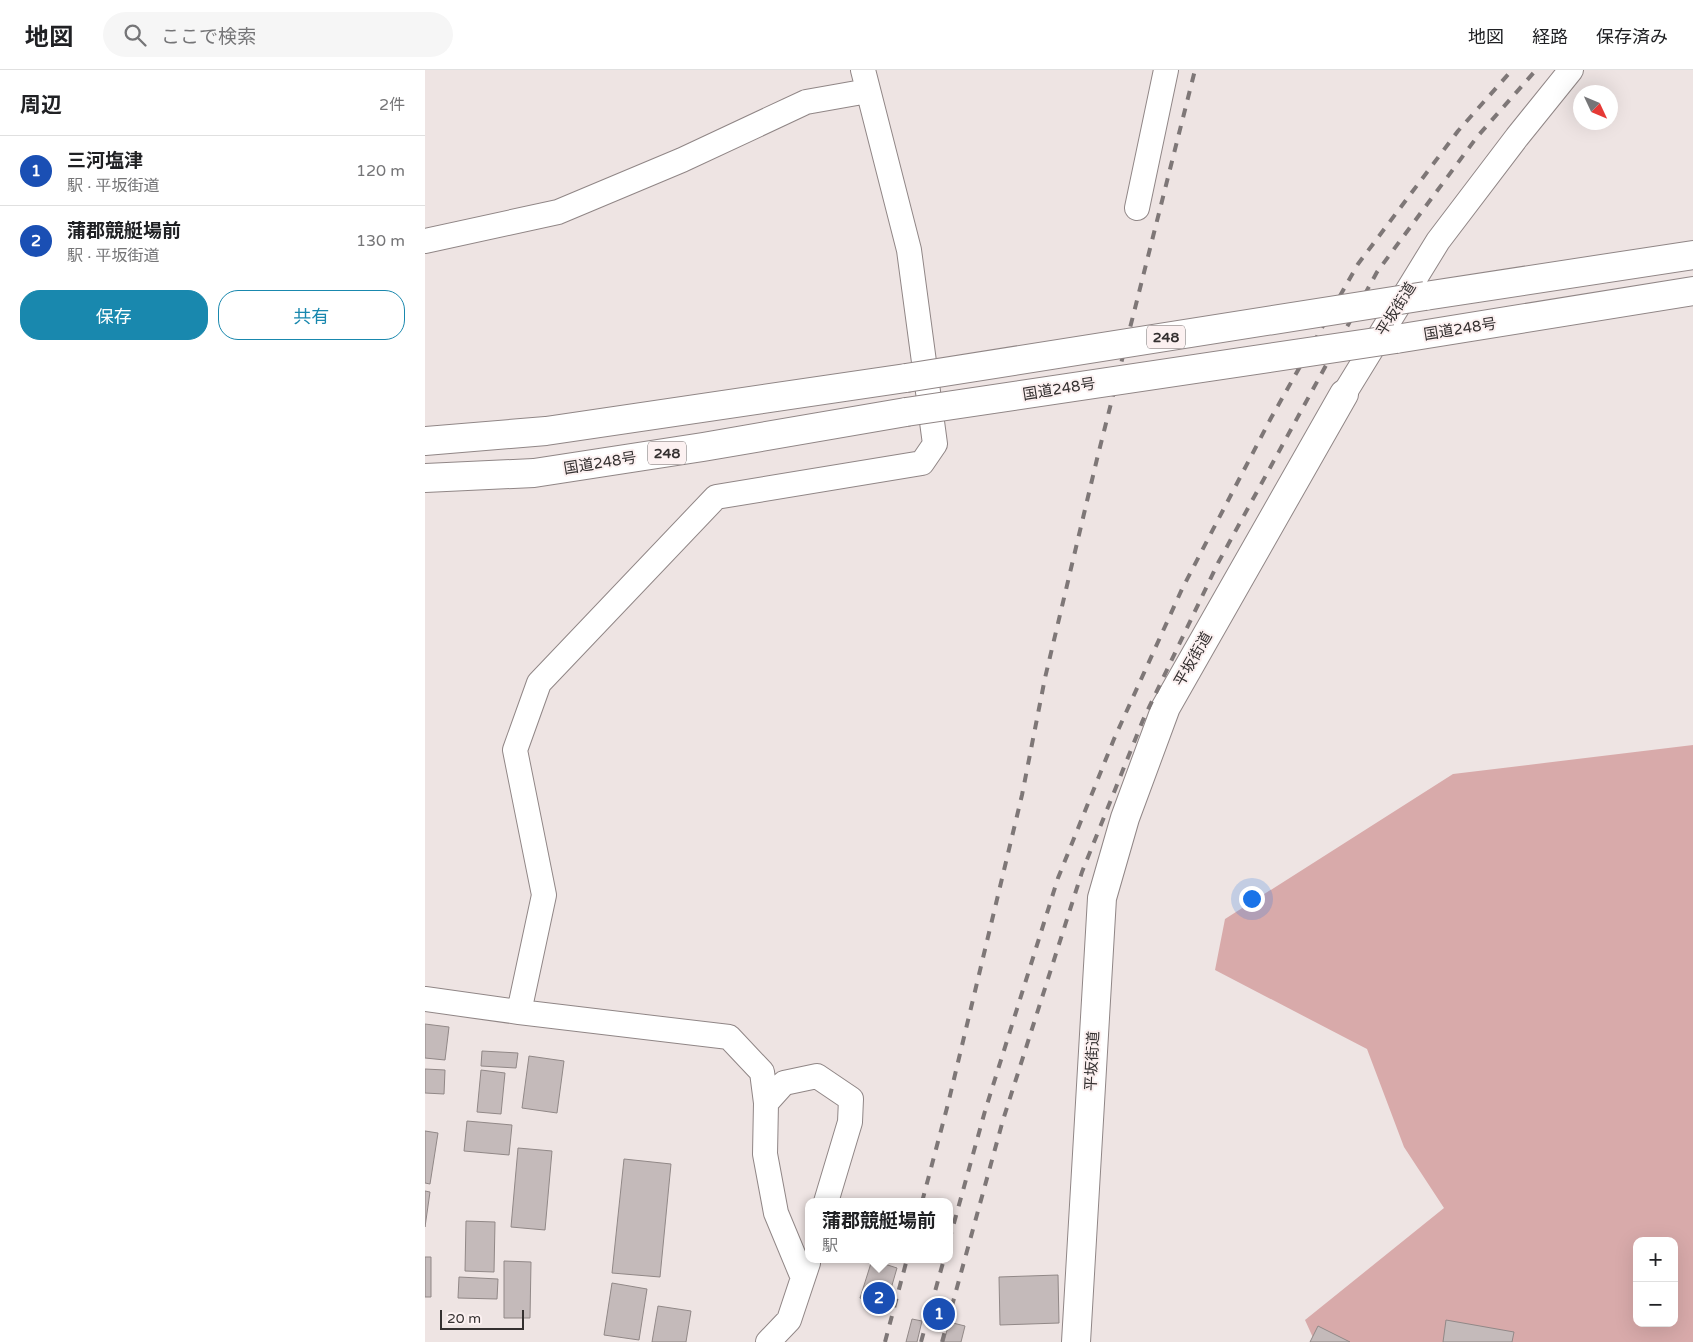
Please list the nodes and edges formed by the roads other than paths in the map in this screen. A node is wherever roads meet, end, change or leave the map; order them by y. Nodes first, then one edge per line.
1 (1166, 70) edge
2 (1571, 70) edge
3 (865, 81) edge
4 (1137, 208) dead end
5 (425, 241) edge
6 (1693, 255) edge
7 (1693, 291) edge
8 (1343, 394) joint
9 (425, 441) edge
10 (425, 478) edge
11 (425, 999) edge
12 (519, 1012) junction
13 (766, 1103) junction
14 (827, 1198) edge
15 (806, 1268) edge
16 (769, 1342) edge
17 (1076, 1342) edge

1 - 4 street
2 - 8 street, 平坂街道
3 - 5 street
3 - 12 street
6 - 9 main road, 248, bridge
7 - 10 main road, 国道248号 / 248, bridge
8 - 17 main road, 平坂街道
11 - 12 street
12 - 13 street
13 - 14 street
13 - 15 street
15 - 16 street

